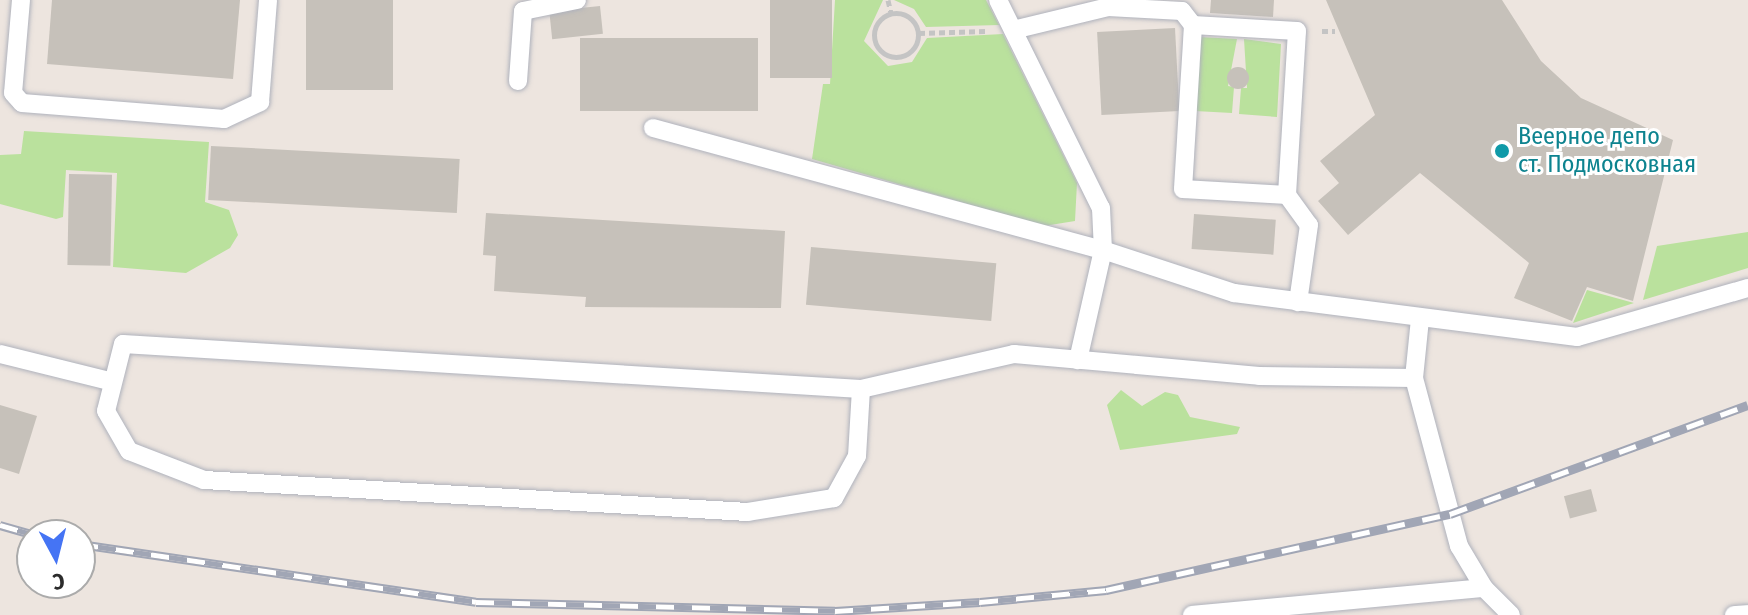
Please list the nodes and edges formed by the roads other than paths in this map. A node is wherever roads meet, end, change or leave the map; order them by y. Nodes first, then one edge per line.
1 (21, 0) edge
2 (268, 0) edge
3 (577, 0) edge
4 (998, 0) edge
5 (1193, 25) junction
6 (1013, 30) junction
7 (518, 81) dead end
8 (653, 128) dead end
9 (1287, 195) junction
10 (1103, 250) junction
11 (1748, 288) edge
12 (1298, 302) junction
13 (1420, 319) junction
14 (0, 354) edge
15 (1078, 360) junction
16 (1414, 378) junction
17 (113, 382) junction
18 (861, 389) junction
19 (1484, 588) junction
20 (1748, 614) edge
21 (1192, 615) edge
22 (1511, 615) edge
23 (1734, 615) edge

1 - 2 lane
3 - 7 lane
4 - 6 lane
5 - 6 lane
5 - 9 lane
5 - 9 lane
6 - 10 lane
8 - 10 lane
9 - 12 lane
10 - 12 lane
10 - 15 lane
11 - 13 lane
12 - 13 lane
13 - 16 lane
14 - 17 lane
15 - 16 lane
15 - 18 lane
16 - 19 lane
17 - 18 lane
17 - 18 lane
19 - 21 lane
19 - 22 lane
20 - 23 lane

